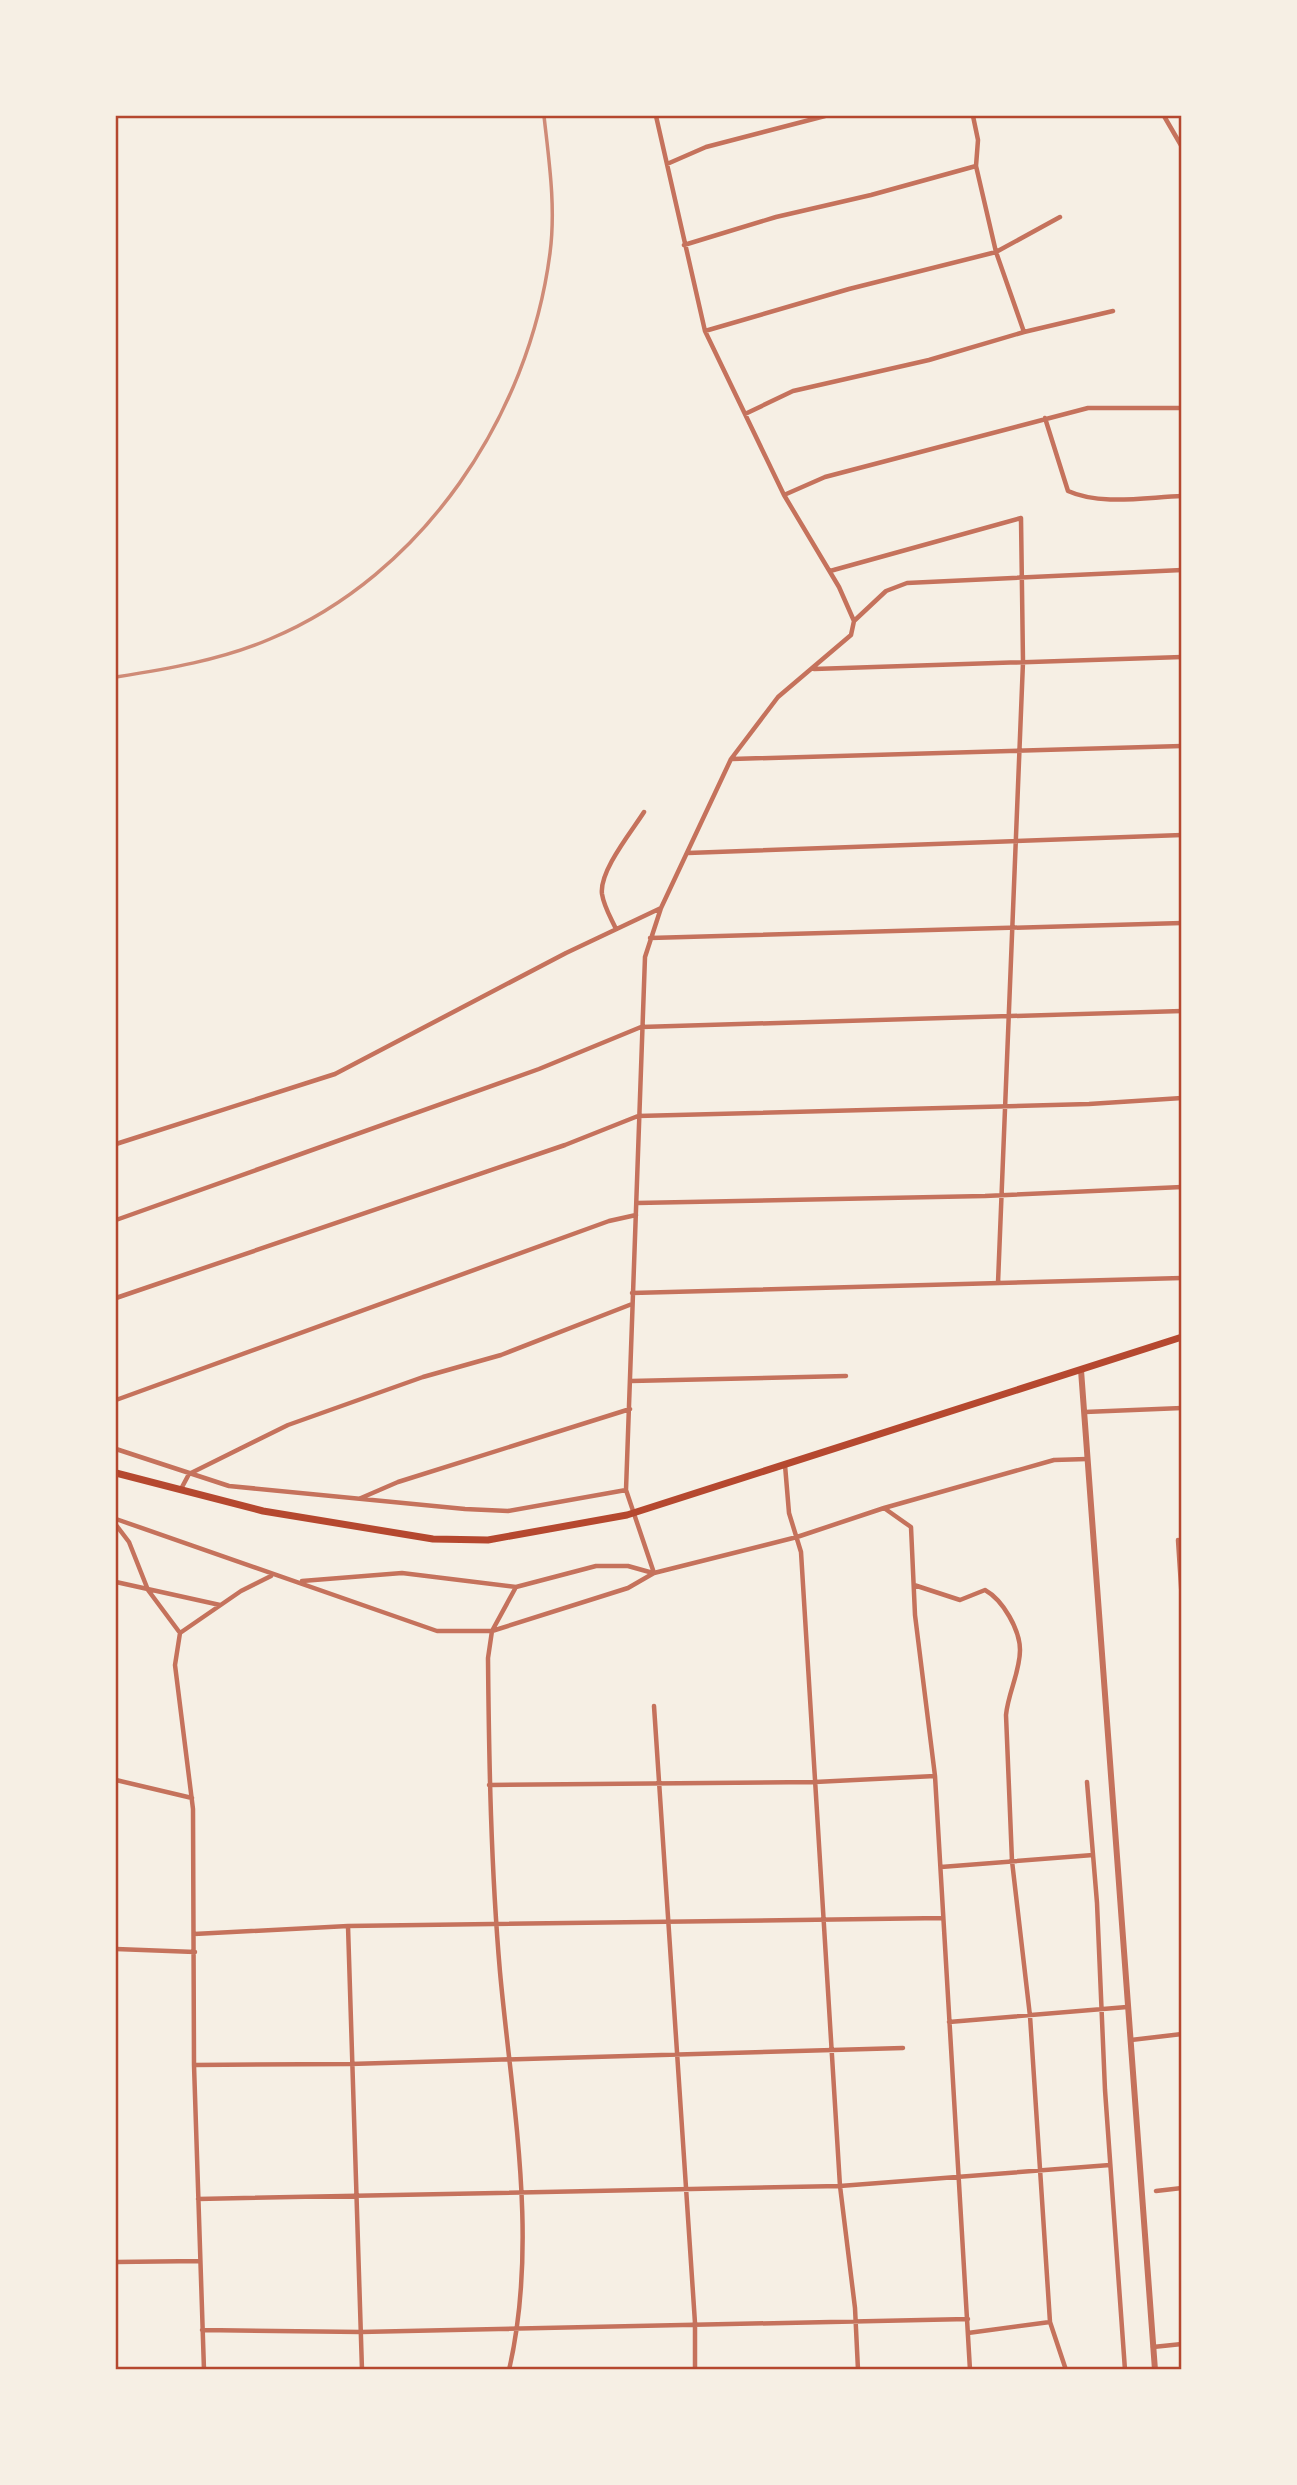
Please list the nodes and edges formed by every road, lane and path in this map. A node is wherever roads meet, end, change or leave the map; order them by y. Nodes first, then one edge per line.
1 (656, 116) edge
2 (825, 116) edge
3 (973, 116) edge
4 (1164, 116) edge
5 (1181, 147) edge
6 (667, 164) junction
7 (976, 166) junction
8 (1060, 217) dead end
9 (684, 245) junction
10 (996, 252) junction
11 (1114, 311) dead end
12 (705, 331) junction
13 (1024, 332) junction
14 (1181, 408) edge
15 (745, 414) junction
16 (1045, 418) junction
17 (784, 495) junction
18 (1181, 496) edge
19 (1181, 570) edge
20 (830, 571) junction
21 (1023, 577) junction
22 (855, 621) junction
23 (1181, 657) edge
24 (1023, 662) junction
25 (813, 669) junction
26 (1181, 746) edge
27 (1020, 749) junction
28 (732, 760) junction
29 (644, 812) dead end
30 (1181, 835) edge
31 (1013, 842) junction
32 (688, 853) junction
33 (661, 908) junction
34 (1181, 923) edge
35 (1013, 929) junction
36 (617, 930) junction
37 (650, 938) junction
38 (1181, 1011) edge
39 (1009, 1018) junction
40 (640, 1027) junction
41 (1181, 1098) edge
42 (1005, 1106) junction
43 (638, 1116) junction
44 (116, 1144) edge
45 (1181, 1187) edge
46 (1000, 1195) junction
47 (637, 1203) junction
48 (636, 1215) junction
49 (116, 1220) edge
50 (1181, 1278) edge
51 (998, 1283) junction
52 (632, 1293) junction
53 (116, 1298) edge
54 (632, 1304) junction
55 (1181, 1337) edge
56 (1081, 1370) junction
57 (846, 1376) dead end
58 (631, 1381) junction
59 (116, 1400) edge
60 (1181, 1408) edge
61 (630, 1409) junction
62 (1085, 1412) junction
63 (116, 1449) edge
64 (1087, 1459) junction
65 (785, 1465) junction
66 (116, 1473) edge
67 (189, 1474) junction
68 (181, 1490) junction
69 (626, 1490) junction
70 (360, 1499) junction
71 (884, 1508) junction
72 (634, 1513) junction
73 (116, 1519) edge
74 (116, 1525) edge
75 (797, 1537) junction
76 (1178, 1540) dead end
77 (654, 1573) junction
78 (272, 1575) junction
79 (299, 1581) junction
80 (116, 1582) edge
81 (914, 1585) junction
82 (516, 1587) junction
83 (148, 1590) junction
84 (1181, 1601) edge
85 (221, 1605) junction
86 (492, 1631) junction
87 (180, 1633) junction
88 (654, 1706) dead end
89 (935, 1776) junction
90 (116, 1780) edge
91 (814, 1782) junction
92 (1087, 1782) dead end
93 (658, 1783) junction
94 (489, 1785) junction
95 (192, 1798) junction
96 (1093, 1854) junction
97 (1012, 1861) junction
98 (941, 1867) junction
99 (943, 1918) junction
100 (824, 1920) junction
101 (666, 1921) junction
102 (496, 1924) junction
103 (348, 1926) junction
104 (194, 1934) junction
105 (116, 1949) edge
106 (195, 1952) junction
107 (1127, 2007) junction
108 (1103, 2009) junction
109 (1030, 2016) junction
110 (949, 2022) junction
111 (1181, 2034) edge
112 (1131, 2040) junction
113 (903, 2049) dead end
114 (832, 2052) junction
115 (676, 2053) junction
116 (508, 2058) junction
117 (350, 2064) junction
118 (194, 2065) junction
119 (1110, 2165) junction
120 (1040, 2170) junction
121 (956, 2175) junction
122 (840, 2186) junction
123 (1181, 2188) edge
124 (685, 2190) junction
125 (1156, 2191) dead end
126 (521, 2194) junction
127 (355, 2197) junction
128 (198, 2199) junction
129 (200, 2261) junction
130 (116, 2262) edge
131 (968, 2319) junction
132 (856, 2320) junction
133 (1050, 2322) junction
134 (695, 2323) junction
135 (519, 2327) junction
136 (202, 2330) junction
137 (361, 2332) junction
138 (968, 2333) junction
139 (1181, 2344) edge
140 (1153, 2347) junction
141 (204, 2370) edge
142 (362, 2370) edge
143 (509, 2370) edge
144 (695, 2370) edge
145 (858, 2370) edge
146 (970, 2370) edge
147 (1066, 2370) edge
148 (1125, 2370) edge
149 (1155, 2370) edge

1 - 6 street
2 - 6 street
3 - 7 street
4 - 5 street
6 - 9 street
7 - 9 street
7 - 10 street
8 - 10 street
9 - 12 street
10 - 12 street
10 - 13 street
11 - 13 street
12 - 15 street
13 - 15 street
14 - 16 street
15 - 17 street
16 - 17 street
16 - 18 street
17 - 20 street
19 - 21 street
20 - 21 street
20 - 22 street
21 - 22 street
21 - 24 street
22 - 25 street
23 - 24 street
24 - 25 street
24 - 27 street
25 - 28 street
26 - 27 street
27 - 28 street
27 - 31 street
28 - 32 street
29 - 36 street
30 - 31 street
31 - 32 street
31 - 35 street
32 - 33 street
33 - 36 street
33 - 37 street
34 - 35 street
35 - 37 street
35 - 39 street
36 - 44 street
37 - 40 street
38 - 39 street
39 - 40 street
39 - 42 street
40 - 43 street
40 - 49 street
41 - 42 street
42 - 43 street
42 - 46 street
43 - 47 street
43 - 53 street
45 - 46 street
46 - 47 street
46 - 51 street
47 - 48 street
48 - 52 street
48 - 59 street
50 - 51 street
51 - 52 street
52 - 54 street
54 - 58 street
54 - 67 street
55 - 56 main road
56 - 62 street
56 - 65 main road
57 - 58 street
58 - 61 street
60 - 62 street
61 - 69 street
61 - 70 street
62 - 64 street
63 - 67 street
64 - 71 street
64 - 107 street
65 - 72 main road
65 - 75 street
66 - 68 main road
67 - 68 street
67 - 70 street
68 - 72 main road
69 - 70 street
69 - 72 street
71 - 75 street
71 - 81 street
72 - 77 street
73 - 78 street
74 - 83 street
75 - 77 street
75 - 91 street
76 - 84 street
77 - 82 street
77 - 86 street
78 - 79 street
78 - 85 street
79 - 82 street
79 - 86 street
80 - 83 street
81 - 89 street
81 - 97 street
82 - 86 street
83 - 85 street
83 - 87 street
85 - 87 street
86 - 94 street
87 - 95 street
88 - 93 street
89 - 91 street
89 - 98 street
90 - 95 street
91 - 93 street
91 - 100 street
92 - 96 street
93 - 94 street
93 - 101 street
94 - 102 street
95 - 104 street
96 - 97 street
96 - 108 street
97 - 98 street
97 - 109 street
98 - 99 street
99 - 100 street
99 - 110 street
100 - 101 street
100 - 114 street
101 - 102 street
101 - 115 street
102 - 103 street
102 - 116 street
103 - 104 street
103 - 117 street
104 - 106 street
105 - 106 street
106 - 118 street
107 - 108 street
107 - 112 street
108 - 109 street
108 - 119 street
109 - 110 street
109 - 120 street
110 - 121 street
111 - 112 street
112 - 140 street
113 - 114 street
114 - 115 street
114 - 122 street
115 - 116 street
115 - 124 street
116 - 117 street
116 - 126 street
117 - 118 street
117 - 127 street
118 - 128 street
119 - 120 street
119 - 148 street
120 - 121 street
120 - 133 street
121 - 122 street
121 - 131 street
122 - 124 street
122 - 132 street
123 - 125 street
124 - 126 street
124 - 134 street
126 - 127 street
126 - 135 street
127 - 128 street
127 - 137 street
128 - 129 street
129 - 130 street
129 - 136 street
131 - 132 street
131 - 138 street
132 - 134 street
132 - 145 street
133 - 138 street
133 - 147 street
134 - 135 street
134 - 144 street
135 - 137 street
135 - 143 street
136 - 137 street
136 - 141 street
137 - 142 street
138 - 146 street
139 - 140 street
140 - 149 street

